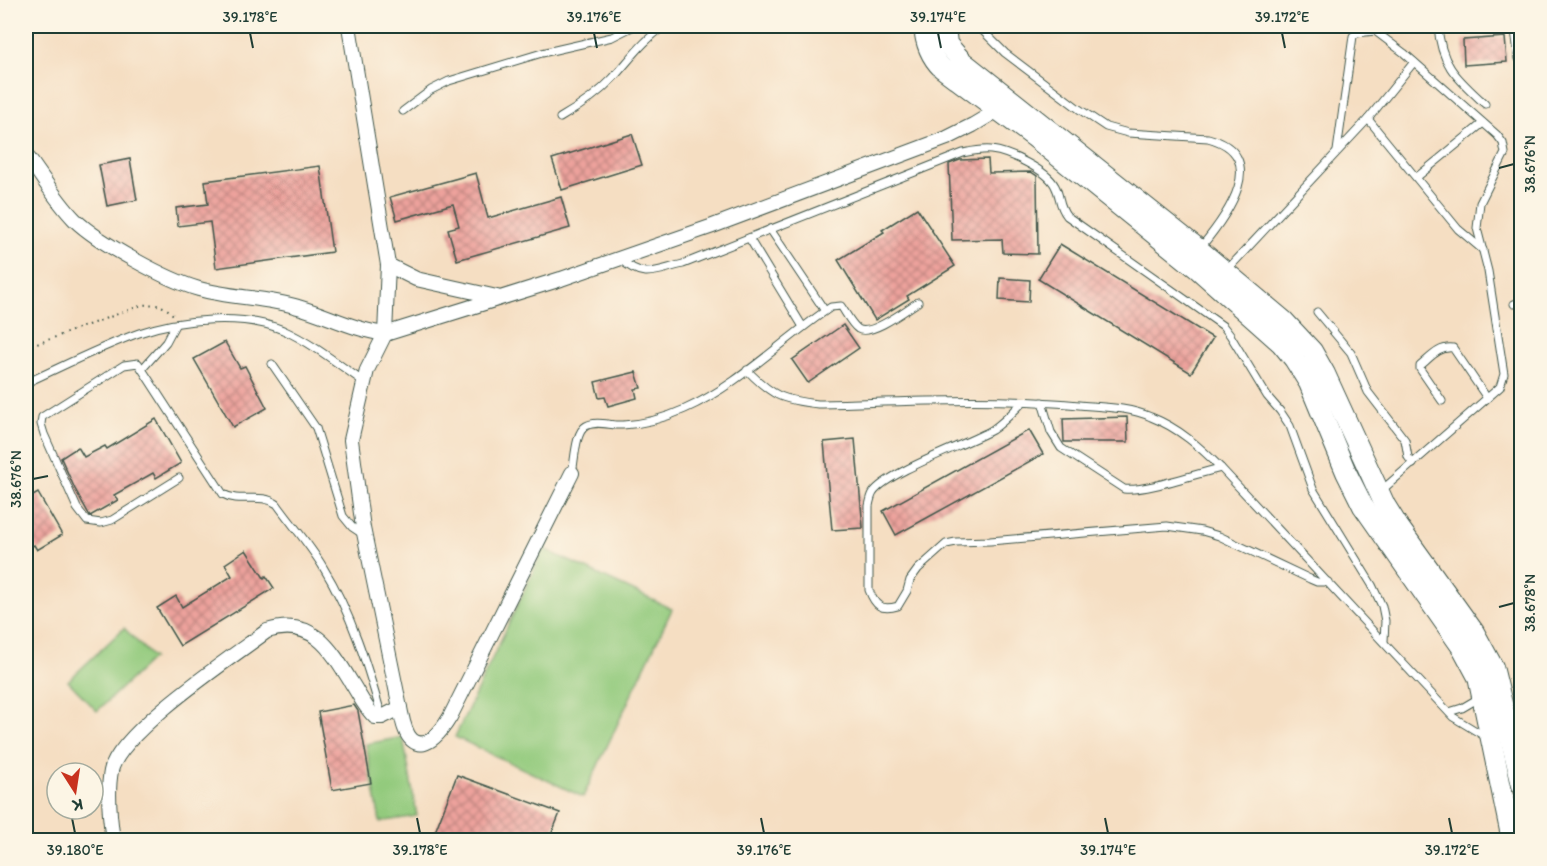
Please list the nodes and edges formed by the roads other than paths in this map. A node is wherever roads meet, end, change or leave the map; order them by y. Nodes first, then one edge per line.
1 (349, 26) edge
2 (634, 26) edge
3 (665, 26) edge
4 (908, 26) edge
5 (916, 26) edge
6 (924, 26) edge
7 (945, 26) edge
8 (978, 26) edge
9 (1438, 26) edge
10 (1518, 26) edge
11 (1357, 29) edge
12 (1521, 57) edge
13 (1414, 63) junction
14 (1485, 104) dead end
15 (998, 110) junction
16 (403, 111) dead end
17 (560, 118) dead end
18 (1368, 118) junction
19 (1484, 123) junction
20 (1338, 151) junction
21 (26, 155) edge
22 (1417, 177) junction
23 (770, 230) junction
24 (749, 238) junction
25 (1483, 250) junction
26 (1193, 256) junction
27 (620, 259) junction
28 (388, 265) junction
29 (1220, 278) junction
30 (499, 297) junction
31 (918, 302) dead end
32 (825, 311) junction
33 (1317, 312) dead end
34 (178, 325) junction
35 (803, 327) junction
36 (385, 334) junction
37 (272, 364) dead end
38 (143, 369) junction
39 (747, 370) junction
40 (364, 382) junction
41 (26, 383) edge
42 (1487, 398) junction
43 (1442, 401) dead end
44 (1023, 402) junction
45 (1042, 402) junction
46 (1413, 464) junction
47 (1221, 468) junction
48 (572, 473) joint
49 (180, 478) dead end
50 (1379, 492) junction
51 (364, 535) junction
52 (1328, 582) junction
53 (1384, 641) junction
54 (1483, 695) junction
55 (400, 708) junction
56 (1449, 712) junction
57 (382, 717) junction
58 (1515, 725) edge
59 (1490, 740) junction
60 (1521, 786) edge
61 (113, 840) edge
62 (1512, 840) edge

1 - 28 street
2 - 16 lane
3 - 17 lane
4 - 5 lane
6 - 15 main road
7 - 26 main road
8 - 26 lane
9 - 14 lane
10 - 12 street
11 - 13 lane
11 - 20 lane
13 - 18 lane
13 - 19 lane
15 - 26 main road
15 - 27 street
18 - 20 lane
18 - 22 lane
19 - 22 lane
19 - 25 lane
20 - 29 lane
21 - 36 street
22 - 25 lane
23 - 24 lane
23 - 32 lane
23 - 53 lane
24 - 27 lane
24 - 35 lane
25 - 42 lane
26 - 29 main road
27 - 30 street
28 - 30 street
28 - 36 street
29 - 50 main road
29 - 54 main road
30 - 36 street
31 - 32 lane
32 - 35 lane
33 - 46 lane
34 - 38 lane
34 - 40 lane
34 - 41 lane
35 - 39 lane
36 - 40 street
37 - 51 lane
38 - 49 lane
38 - 57 lane
39 - 44 lane
39 - 48 lane
40 - 51 street
42 - 43 lane
42 - 46 lane
44 - 45 lane
44 - 52 lane
45 - 47 lane
45 - 47 lane
46 - 50 lane
47 - 52 lane
48 - 55 street
50 - 58 main road
51 - 55 street
52 - 53 lane
53 - 56 lane
54 - 56 lane
54 - 59 main road
55 - 57 street
56 - 59 lane
57 - 61 street
58 - 60 main road
59 - 62 main road

